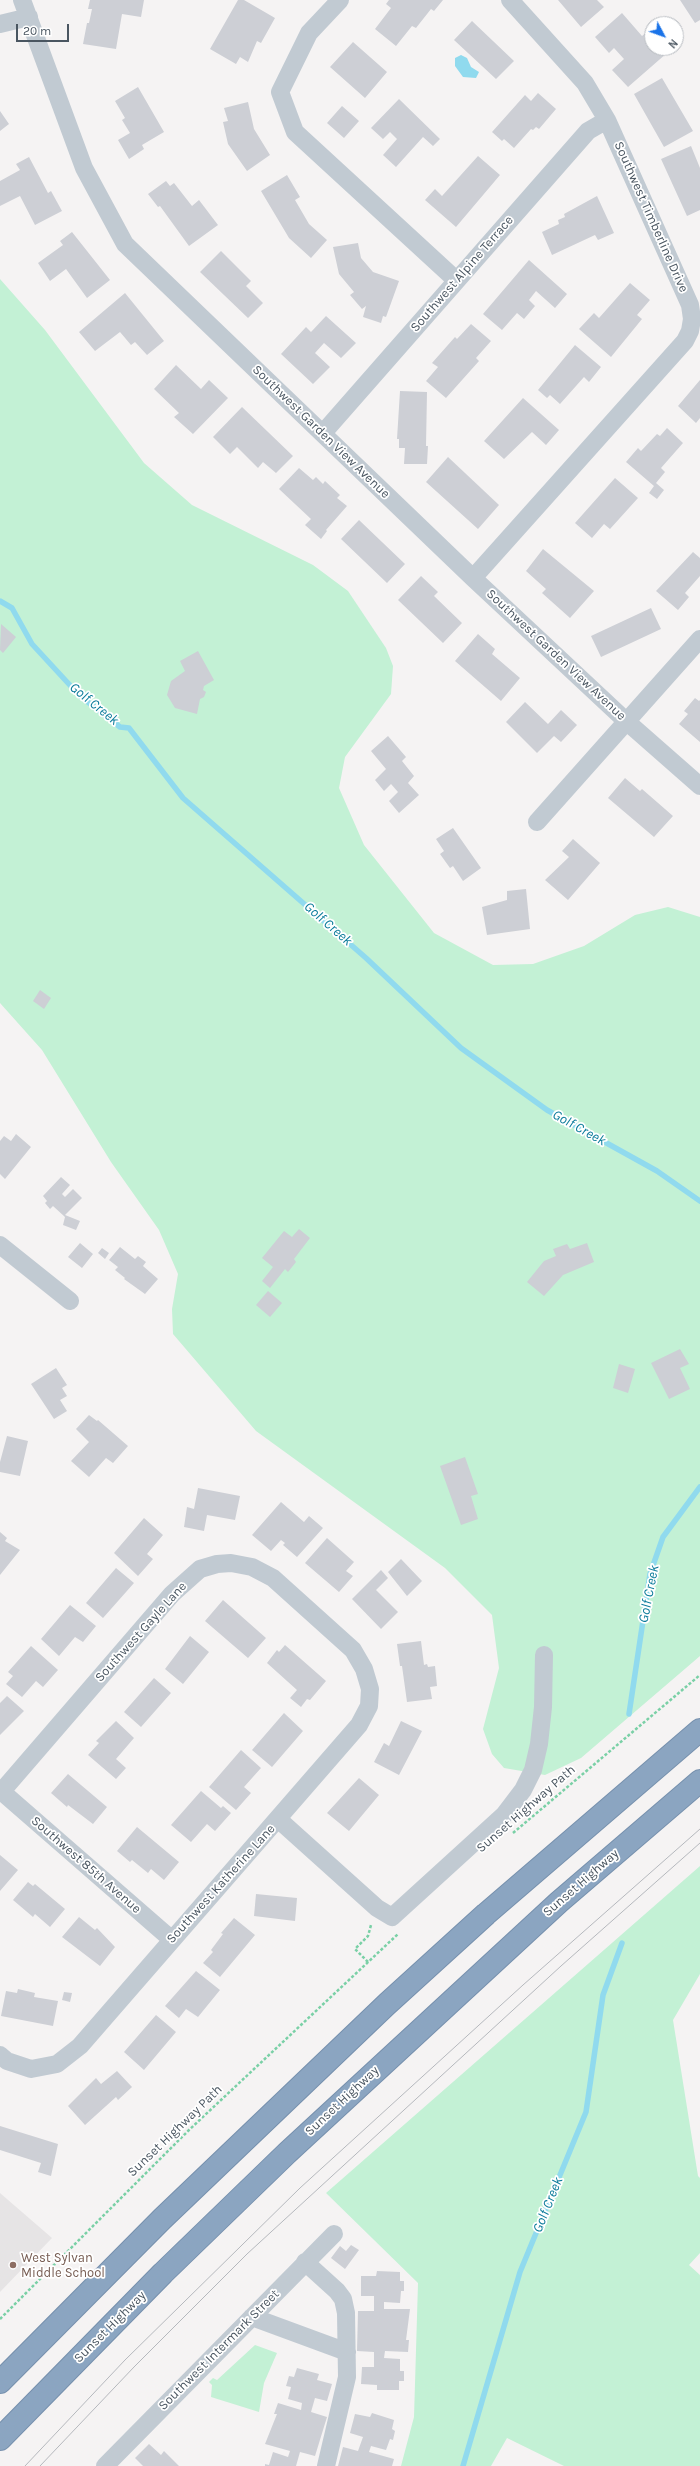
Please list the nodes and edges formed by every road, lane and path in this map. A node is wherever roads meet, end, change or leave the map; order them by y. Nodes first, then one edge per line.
1 (22, 0) edge
2 (340, 0) edge
3 (510, 0) edge
4 (29, 17) junction
5 (0, 24) edge
6 (607, 120) junction
7 (456, 280) junction
8 (323, 433) junction
9 (473, 578) junction
10 (700, 639) edge
11 (626, 721) junction
12 (700, 786) edge
13 (537, 822) dead end
14 (0, 1245) edge
15 (70, 1301) dead end
16 (544, 1655) dead end
17 (700, 1675) edge
18 (700, 1730) edge
19 (700, 1781) edge
20 (1, 1790) edge
21 (278, 1819) junction
22 (508, 1838) dead end
23 (377, 1908) junction
24 (404, 1929) dead end
25 (171, 1939) junction
26 (368, 1962) junction
27 (0, 2055) edge
28 (334, 2234) dead end
29 (305, 2262) junction
30 (252, 2317) junction
31 (0, 2319) edge
32 (347, 2352) junction
33 (0, 2382) edge
34 (0, 2439) edge
35 (105, 2466) edge
36 (326, 2466) edge

1 - 4 street, Southwest Garden View Avenue
2 - 7 street
3 - 6 street, Southwest Timberline Drive
4 - 5 street
4 - 8 street, Southwest Garden View Avenue
6 - 7 street, Southwest Alpine Terrace
6 - 9 street, Southwest Timberline Drive
7 - 8 street, Southwest Alpine Terrace
8 - 9 street, Southwest Garden View Avenue
9 - 11 street, Southwest Garden View Avenue
10 - 11 street
11 - 12 street, Southwest Garden View Avenue
11 - 13 street
14 - 15 street
16 - 23 street, Southwest Katherine Lane
17 - 22 path, Sunset Highway Path
18 - 33 highway
19 - 34 highway, Sunset Highway
20 - 21 street, Southwest Gayle Lane
20 - 25 street, Southwest 85th Avenue
21 - 23 street, Southwest Katherine Lane
21 - 25 street, Southwest Katherine Lane
23 - 26 path
24 - 26 path, Sunset Highway Path
25 - 27 street, Southwest Katherine Lane
26 - 31 path, Sunset Highway Path
28 - 29 street, Southwest Intermark Street
29 - 30 street, Southwest Intermark Street
29 - 32 street
30 - 32 street
30 - 35 street, Southwest Intermark Street
32 - 36 street

